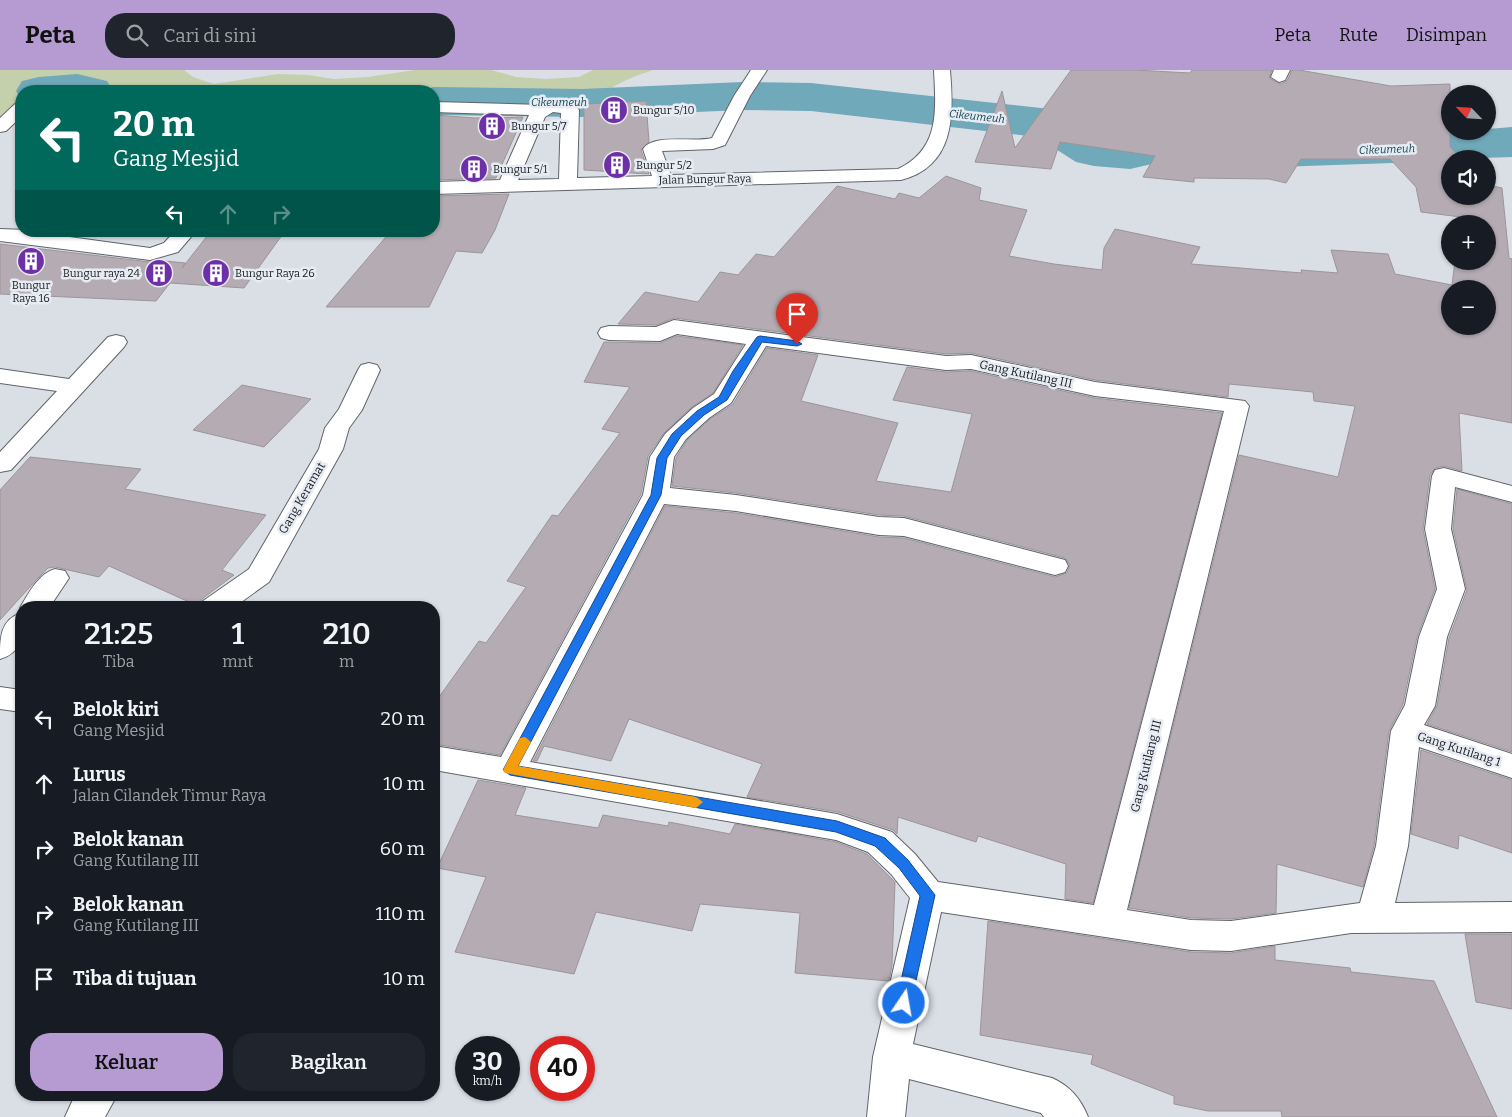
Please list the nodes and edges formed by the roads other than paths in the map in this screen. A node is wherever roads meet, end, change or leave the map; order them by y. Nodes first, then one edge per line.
1 (759, 70) edge
2 (942, 70) edge
3 (440, 107) edge
4 (543, 110) junction
5 (15, 113) edge
6 (0, 127) edge
7 (663, 180) junction
8 (568, 185) junction
9 (506, 187) junction
10 (440, 188) edge
11 (15, 234) edge
12 (0, 235) edge
13 (48, 237) edge
14 (181, 237) edge
15 (609, 333) dead end
16 (760, 339) junction
17 (116, 342) dead end
18 (369, 370) dead end
19 (0, 376) edge
20 (74, 387) junction
21 (2, 464) dead end
22 (1512, 494) edge
23 (656, 495) junction
24 (1055, 566) dead end
25 (55, 578) dead end
26 (39, 601) edge
27 (223, 601) edge
28 (15, 630) edge
29 (0, 649) edge
30 (0, 698) edge
31 (15, 700) edge
32 (1406, 731) junction
33 (440, 759) edge
34 (1512, 766) edge
35 (510, 770) junction
36 (928, 895) junction
37 (1374, 917) junction
38 (1512, 917) edge
39 (1107, 921) junction
40 (892, 1057) junction
41 (886, 1117) edge
42 (1068, 1117) edge

1 - 7 street
2 - 7 street, Jalan Bungur Raya
3 - 4 street
4 - 8 street
4 - 9 street
5 - 6 street
7 - 8 street, Jalan Bungur Raya
8 - 9 street, Jalan Bungur Raya
9 - 10 street, Jalan Bungur Raya
11 - 12 street
13 - 14 street
15 - 16 street
16 - 23 street
16 - 39 street, Gang Kutilang III
17 - 20 street
18 - 27 street, Gang Keramat
19 - 20 street
20 - 21 street
22 - 32 street
23 - 24 street
23 - 35 street
25 - 26 street
28 - 29 street
30 - 31 street
32 - 34 street, Gang Kutilang 1
32 - 37 street
33 - 35 street
35 - 36 street
36 - 39 street
36 - 40 street
37 - 38 street
37 - 39 street
40 - 41 street
40 - 42 street

